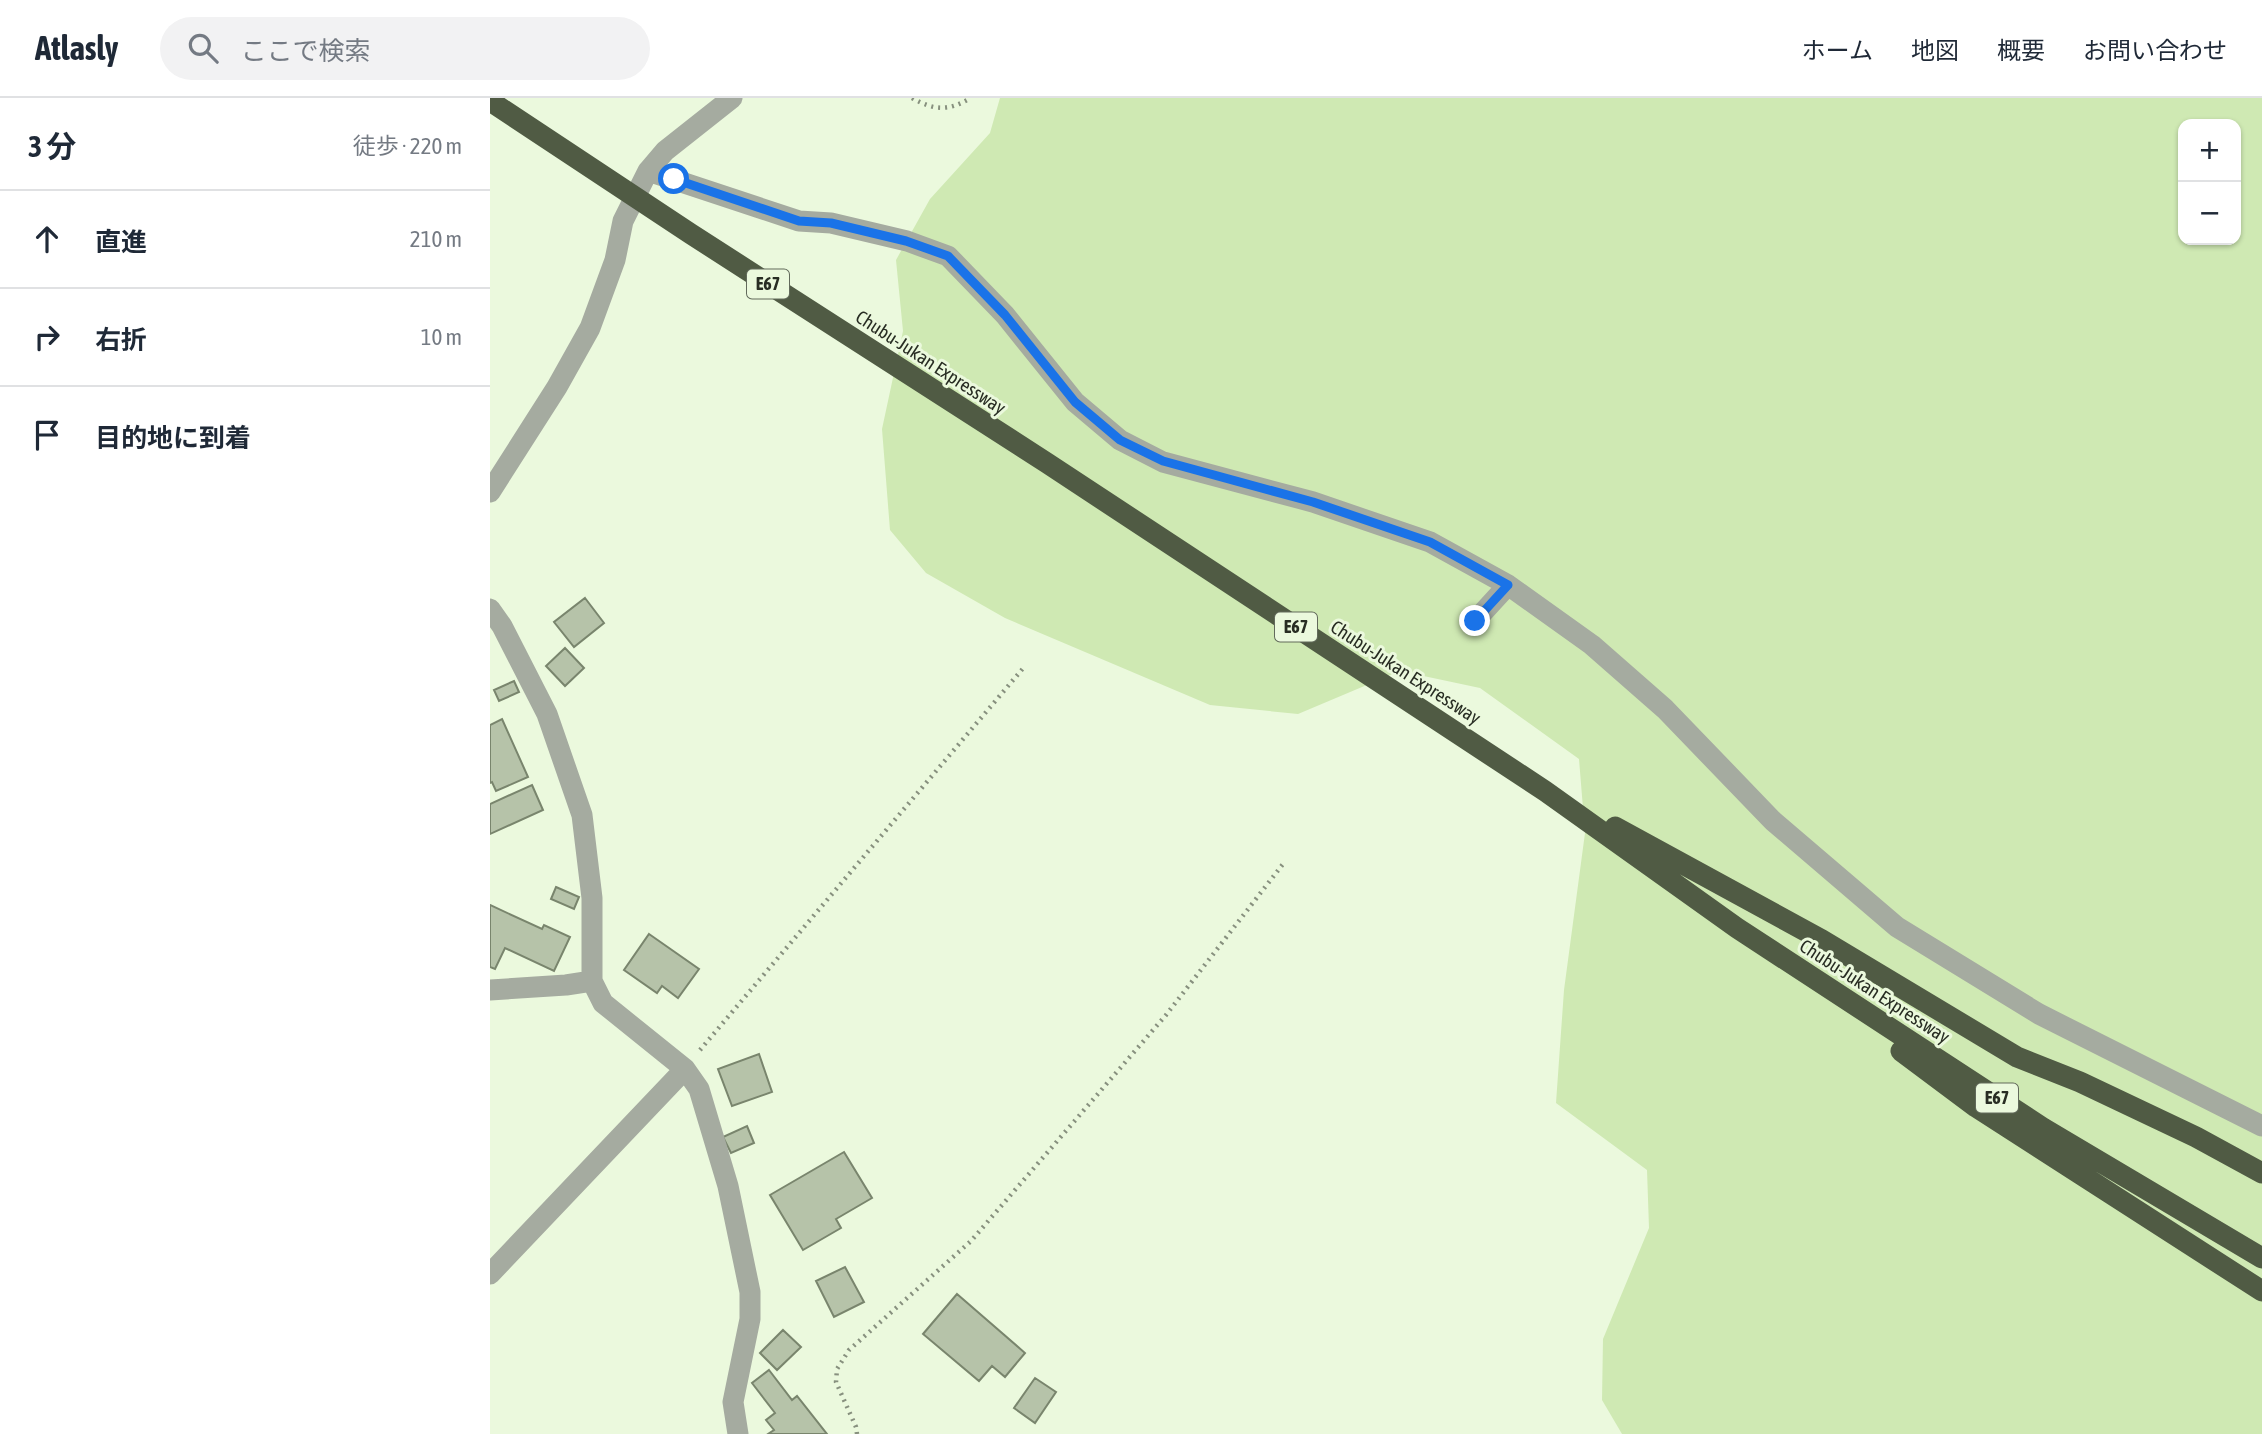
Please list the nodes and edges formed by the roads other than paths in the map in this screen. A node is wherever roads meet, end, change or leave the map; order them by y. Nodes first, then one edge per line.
1 (732, 98) edge
2 (490, 101) edge
3 (648, 171) junction
4 (490, 492) edge
5 (1508, 585) junction
6 (490, 609) edge
7 (1475, 621) dead end
8 (1545, 791) junction
9 (1737, 928) junction
10 (592, 981) junction
11 (490, 990) edge
12 (685, 1069) junction
13 (2262, 1126) edge
14 (2262, 1173) edge
15 (2262, 1258) edge
16 (490, 1274) edge
17 (2262, 1291) edge
18 (738, 1434) edge

1 - 3 street
2 - 8 highway, Chubu-Jukan Expressway / E67
3 - 4 street
3 - 5 street
5 - 7 street
5 - 13 street
6 - 10 street
8 - 9 highway, Chubu-Jukan Expressway / E67
8 - 14 highway
9 - 15 highway, Chubu-Jukan Expressway / E67
9 - 17 highway
10 - 11 street
10 - 12 street
12 - 16 street
12 - 18 street

